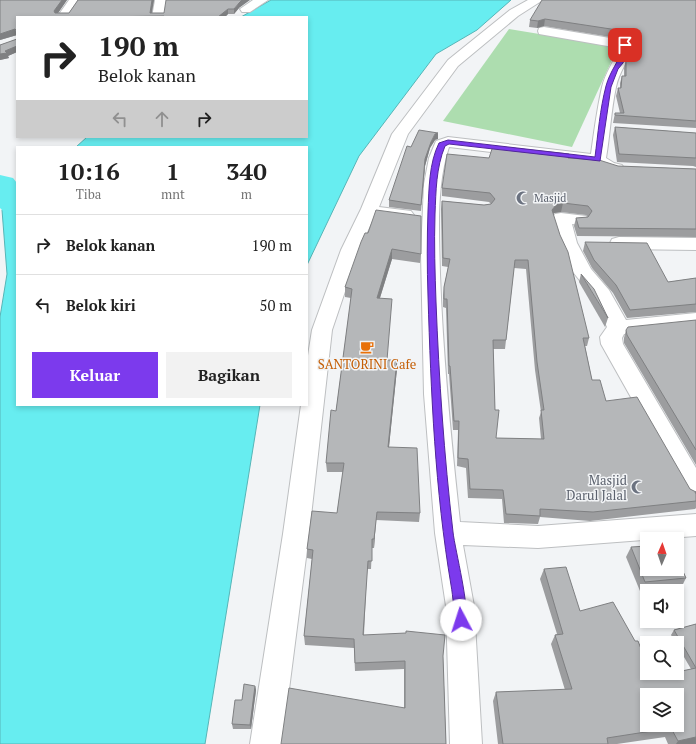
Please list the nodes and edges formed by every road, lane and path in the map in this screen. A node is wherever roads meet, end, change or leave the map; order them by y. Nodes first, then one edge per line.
1 (75, 0) edge
2 (161, 0) edge
3 (262, 0) edge
4 (538, 0) edge
5 (246, 9) dead end
6 (64, 16) edge
7 (158, 16) edge
8 (544, 31) edge
9 (601, 128) junction
10 (617, 129) edge
11 (598, 160) junction
12 (630, 168) edge
13 (437, 208) junction
14 (368, 211) junction
15 (580, 220) edge
16 (568, 243) junction
17 (696, 244) edge
18 (696, 320) edge
19 (618, 328) junction
20 (696, 490) edge
21 (696, 525) edge
22 (448, 533) junction
23 (266, 744) edge
24 (466, 744) edge

1 - 6 street
2 - 7 street
3 - 5 street
4 - 14 street
8 - 9 street
9 - 10 street
9 - 11 street
11 - 12 street
11 - 13 street
13 - 14 street
13 - 22 street
14 - 23 street
15 - 16 street
16 - 17 street
16 - 19 street
18 - 19 street
19 - 20 street
21 - 22 street
22 - 24 street

